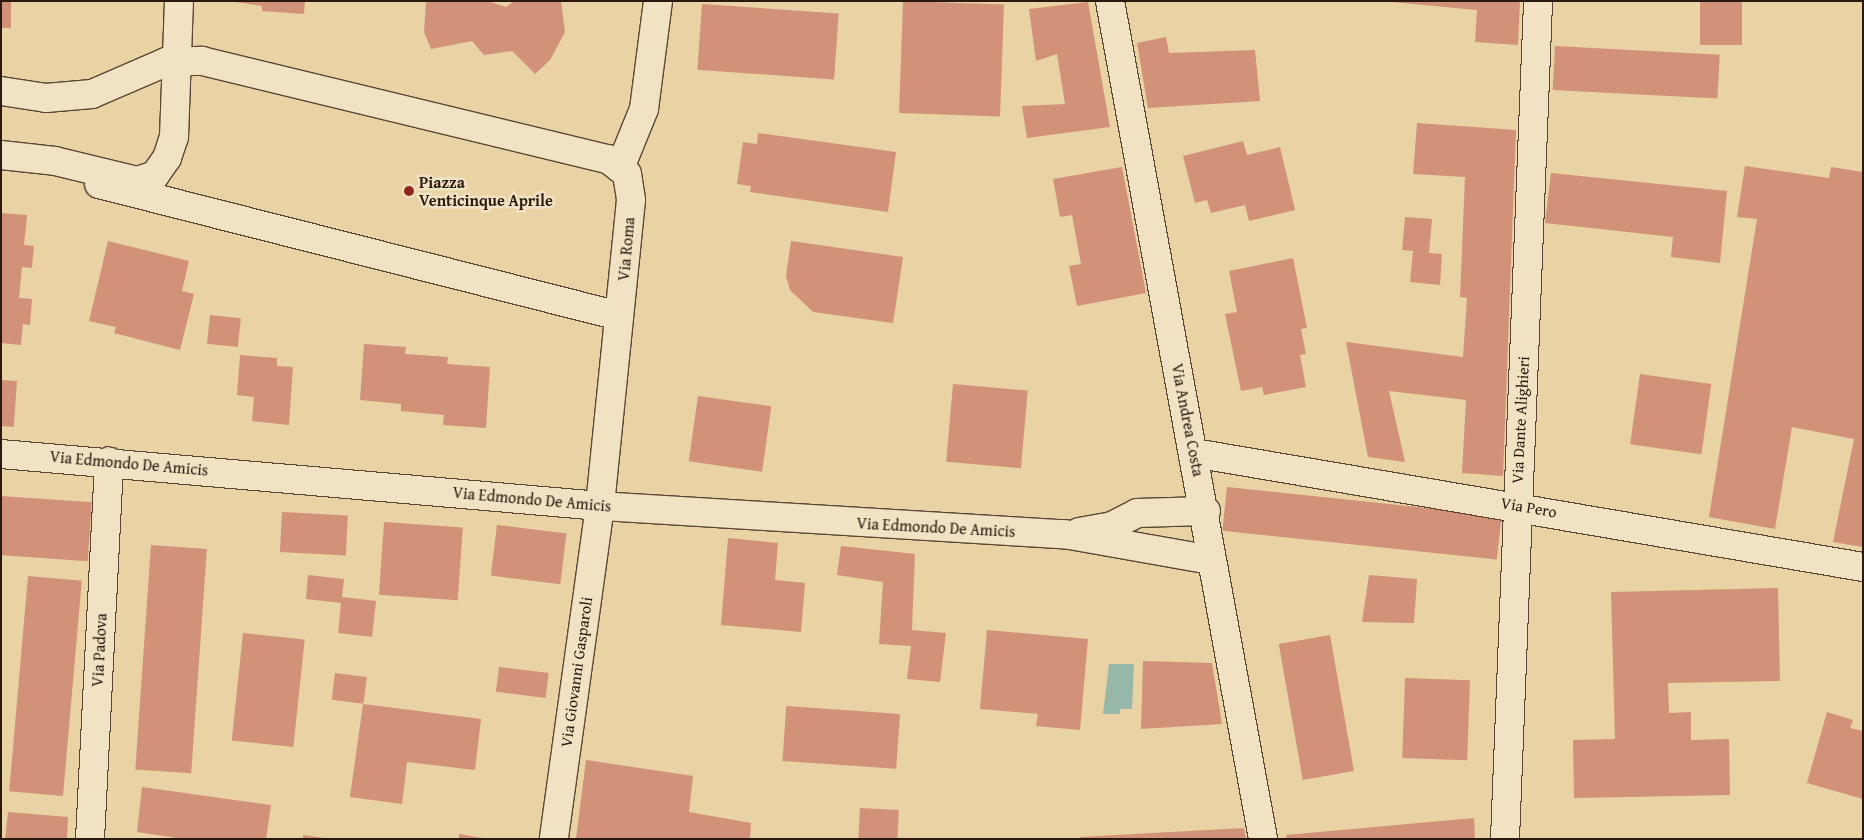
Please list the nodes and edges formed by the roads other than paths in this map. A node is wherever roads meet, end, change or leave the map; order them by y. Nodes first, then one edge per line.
1 (179, 1) edge
2 (658, 1) edge
3 (1110, 1) edge
4 (1538, 1) edge
5 (177, 60) junction
6 (1, 91) edge
7 (1, 155) edge
8 (31, 162) junction
9 (620, 168) junction
10 (619, 316) junction
11 (1194, 453) junction
12 (1, 454) edge
13 (109, 461) junction
14 (1516, 505) junction
15 (600, 506) junction
16 (1206, 512) junction
17 (1064, 534) junction
18 (1211, 560) junction
19 (1863, 567) edge
20 (90, 839) edge
21 (554, 839) edge
22 (1263, 839) edge
23 (1505, 839) edge

1 - 5 street
2 - 9 street
3 - 11 street, Via Andrea Costa
4 - 14 street, Via Dante Alighieri
5 - 6 street
5 - 8 street
5 - 9 street
7 - 8 street
8 - 10 street
9 - 10 street, Via Roma
10 - 15 street, Via Roma
11 - 14 street, Via Pero
11 - 16 street, Via Andrea Costa
12 - 13 street, Via Edmondo De Amicis
13 - 15 street, Via Edmondo De Amicis
13 - 20 street, Via Padova
14 - 19 street, Via Pero
14 - 23 street, Via Dante Alighieri
15 - 17 street, Via Edmondo De Amicis
15 - 21 street, Via Giovanni Gasparoli
16 - 17 street, Via Edmondo De Amicis
16 - 18 street, Via Andrea Costa
17 - 18 street, Via Edmondo De Amicis
18 - 22 street, Via Andrea Costa

